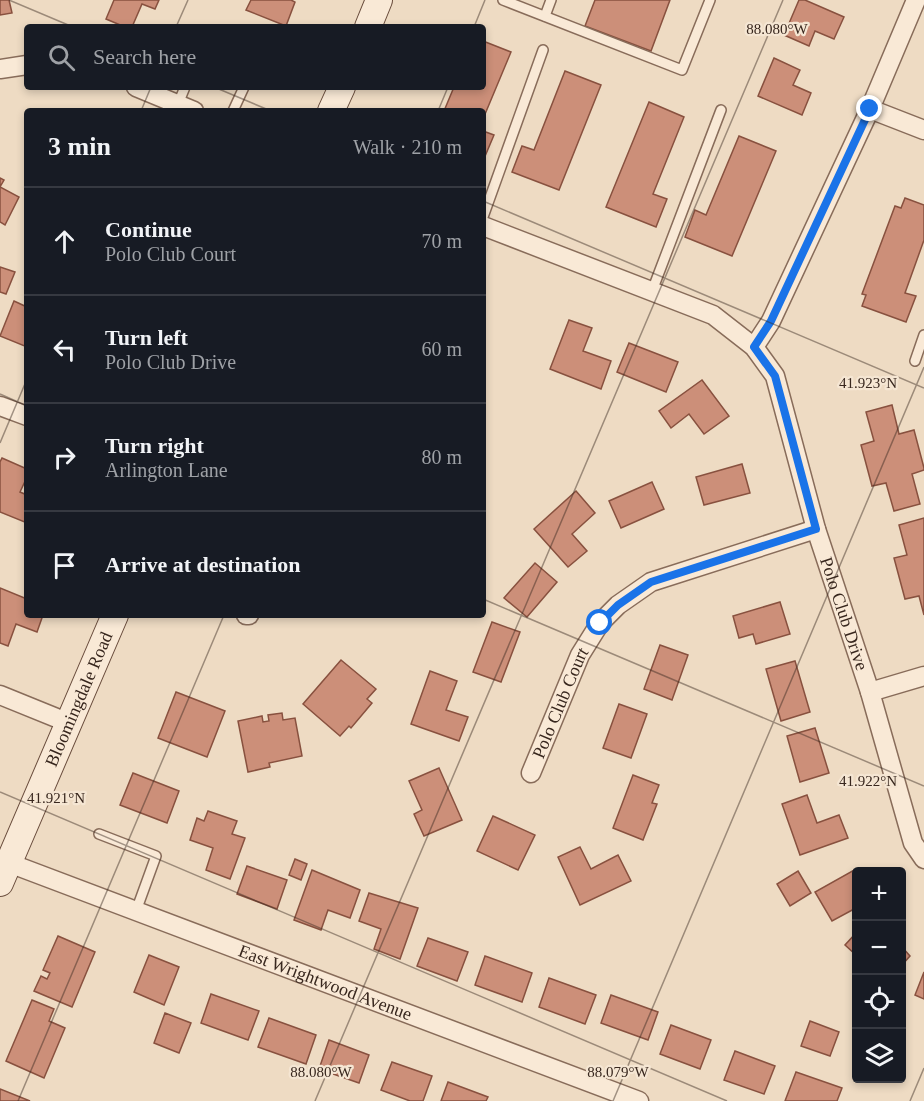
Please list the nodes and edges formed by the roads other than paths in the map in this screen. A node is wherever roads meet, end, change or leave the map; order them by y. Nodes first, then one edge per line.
1 (379, 0) edge
2 (503, 0) edge
3 (551, 0) edge
4 (710, 0) edge
5 (916, 0) edge
6 (545, 16) junction
7 (369, 24) edge
8 (543, 50) dead end
9 (24, 65) edge
10 (0, 69) edge
11 (143, 90) edge
12 (185, 90) edge
13 (242, 90) edge
14 (341, 90) edge
15 (186, 108) edge
16 (234, 108) edge
17 (332, 108) edge
18 (870, 109) junction
19 (721, 110) dead end
20 (924, 130) edge
21 (486, 209) edge
22 (486, 227) edge
23 (652, 291) junction
24 (924, 335) edge
25 (754, 347) junction
26 (915, 361) dead end
27 (0, 406) edge
28 (24, 415) edge
29 (816, 529) junction
30 (114, 618) edge
31 (924, 676) edge
32 (870, 692) junction
33 (0, 695) edge
34 (69, 723) junction
35 (531, 772) dead end
36 (99, 834) dead end
37 (924, 859) edge
38 (4, 873) edge
39 (136, 911) junction
40 (639, 1101) edge

1 - 7 main road
2 - 6 lane
3 - 6 lane
4 - 6 lane
5 - 18 street
8 - 21 lane
9 - 10 street
11 - 15 street
12 - 15 lane
13 - 16 lane
14 - 17 main road
18 - 20 street
18 - 25 street
19 - 23 lane
22 - 23 street, Polo Club Drive
23 - 25 street, Polo Club Drive
24 - 26 lane
25 - 29 street, Polo Club Drive
27 - 28 street
29 - 32 street, Polo Club Drive
29 - 35 street, Polo Club Court
30 - 34 main road, Bloomingdale Road
31 - 32 street
32 - 37 street, Polo Club Drive
33 - 34 street
34 - 38 main road, Bloomingdale Road
36 - 39 lane
38 - 39 street, East Wrightwood Avenue
39 - 40 street, East Wrightwood Avenue

